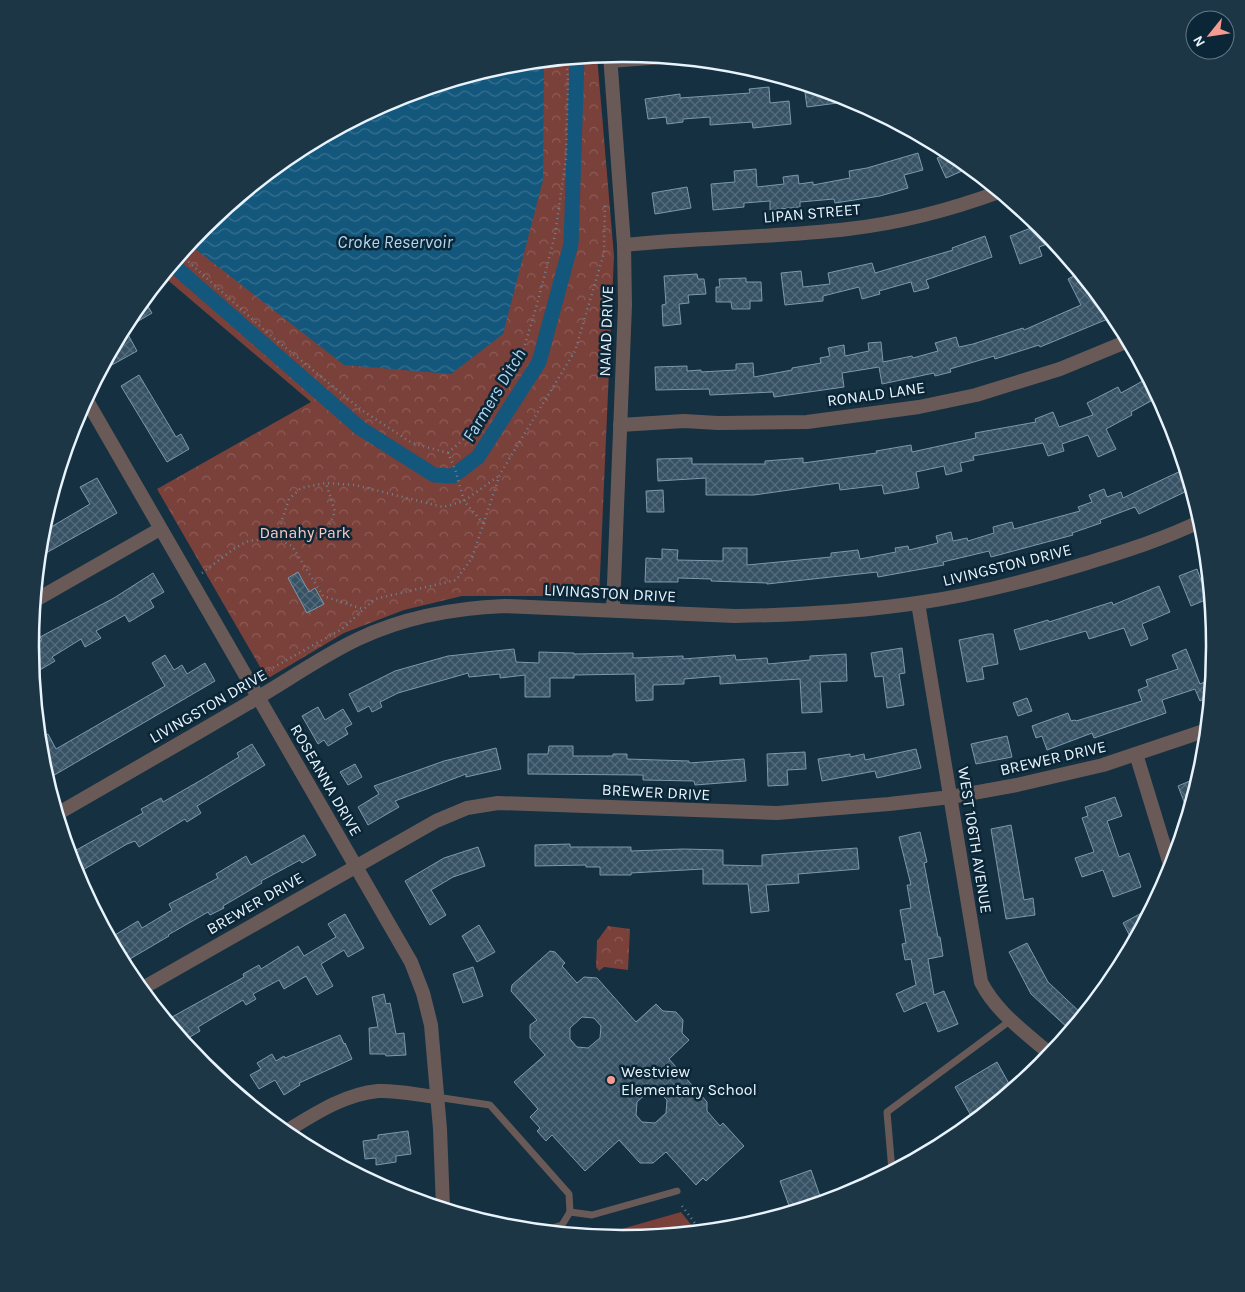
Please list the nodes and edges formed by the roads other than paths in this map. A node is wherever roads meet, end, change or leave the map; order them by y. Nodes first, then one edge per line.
1 (610, 62) edge
2 (992, 194) edge
3 (624, 245) junction
4 (1122, 344) edge
5 (90, 407) edge
6 (620, 425) junction
7 (1193, 524) edge
8 (160, 529) junction
9 (41, 597) edge
10 (918, 603) junction
11 (613, 609) junction
12 (258, 698) junction
13 (1199, 733) edge
14 (1136, 754) junction
15 (951, 797) junction
16 (63, 811) edge
17 (1167, 855) edge
18 (356, 865) junction
19 (147, 984) edge
20 (1011, 1020) junction
21 (1044, 1049) edge
22 (436, 1097) junction
23 (293, 1127) edge
24 (891, 1164) edge
25 (677, 1190) dead end
26 (443, 1201) edge
27 (570, 1212) junction
28 (558, 1226) edge

1 - 3 street, NAIAD DRIVE
2 - 3 street, LIPAN STREET
3 - 6 street, NAIAD DRIVE
4 - 6 street, RONALD LANE
5 - 8 street, ROSEANNA DRIVE
6 - 11 street, NAIAD DRIVE
7 - 10 street, LIVINGSTON DRIVE
8 - 9 street
8 - 12 street, ROSEANNA DRIVE
10 - 11 street, LIVINGSTON DRIVE
10 - 15 street, WEST 106TH AVENUE
11 - 12 street, LIVINGSTON DRIVE
12 - 16 street, LIVINGSTON DRIVE
12 - 18 street, ROSEANNA DRIVE
13 - 14 street, BREWER DRIVE
14 - 15 street, BREWER DRIVE
14 - 17 street
15 - 18 street, BREWER DRIVE
15 - 20 street, WEST 106TH AVENUE
18 - 19 street, BREWER DRIVE
18 - 22 street, ROSEANNA DRIVE
20 - 21 street, WEST 106TH AVENUE
20 - 24 lane
22 - 23 street
22 - 26 street, ROSEANNA DRIVE
22 - 27 lane
25 - 27 lane
27 - 28 lane

